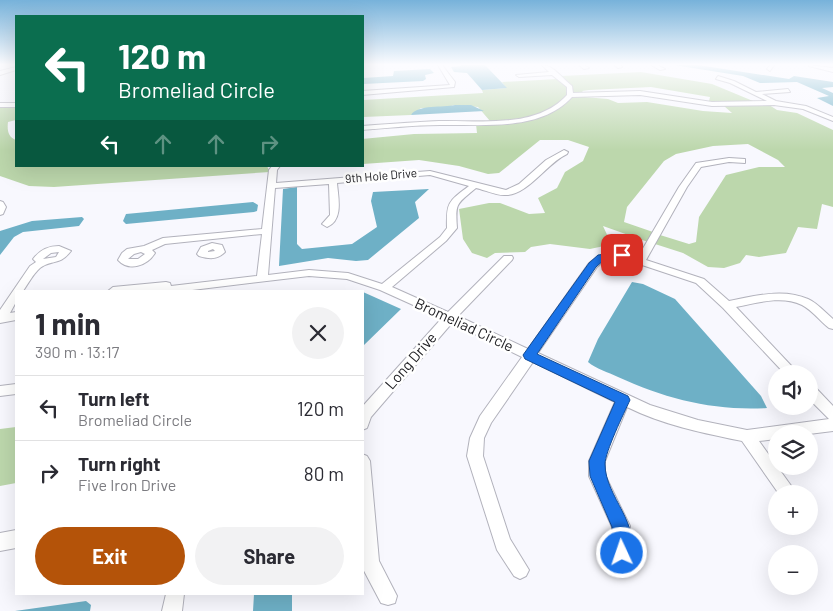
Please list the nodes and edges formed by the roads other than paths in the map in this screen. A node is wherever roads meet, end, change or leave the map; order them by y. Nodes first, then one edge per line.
1 (622, 94) edge
2 (643, 94) edge
3 (758, 94) edge
4 (570, 95) joint
5 (774, 103) junction
6 (0, 105) edge
7 (15, 105) edge
8 (833, 119) edge
9 (364, 128) edge
10 (564, 152) dead end
11 (742, 161) dead end
12 (273, 168) edge
13 (333, 180) junction
14 (271, 186) junction
15 (473, 186) junction
16 (0, 204) edge
17 (0, 212) edge
18 (326, 224) dead end
19 (266, 231) junction
20 (146, 249) dead end
21 (508, 258) dead end
22 (641, 260) junction
23 (42, 263) dead end
24 (262, 278) junction
25 (231, 286) edge
26 (384, 288) junction
27 (19, 290) edge
28 (122, 290) edge
29 (167, 290) edge
30 (15, 297) edge
31 (727, 305) junction
32 (5, 315) edge
33 (450, 317) junction
34 (833, 325) edge
35 (529, 355) junction
36 (785, 365) edge
37 (15, 389) edge
38 (0, 391) edge
39 (818, 399) edge
40 (623, 400) junction
41 (364, 414) edge
42 (833, 415) edge
43 (833, 425) edge
44 (747, 436) junction
45 (783, 485) edge
46 (364, 486) edge
47 (15, 539) edge
48 (0, 542) edge
49 (622, 553) dead end
50 (520, 570) dead end
51 (175, 595) edge
52 (388, 596) dead end
53 (172, 611) edge

1 - 4 street
2 - 5 street
3 - 5 street
4 - 9 street
5 - 8 street
6 - 7 street
10 - 15 street, 9th Hole Drive
11 - 22 street
12 - 14 street
13 - 14 street, 9th Hole Drive
13 - 15 street, 9th Hole Drive
13 - 18 street
14 - 19 street
15 - 26 street
16 - 17 street
19 - 20 street
19 - 24 street
21 - 33 street, Long Drive
22 - 31 street
22 - 35 street
23 - 27 street
24 - 25 street, Bromeliad Circle
24 - 26 street, Bromeliad Circle
25 - 28 street, Bromeliad Circle
25 - 29 street, Bromeliad Circle
26 - 33 street, Bromeliad Circle
30 - 32 street
31 - 34 street
31 - 36 street
33 - 35 street, Bromeliad Circle
33 - 41 street, Long Drive
35 - 40 street, Bromeliad Circle
35 - 50 street
37 - 38 street
39 - 42 street
40 - 44 street, Bromeliad Circle
40 - 49 street
43 - 44 street, Bromeliad Circle
44 - 45 street
46 - 52 street
47 - 48 street
51 - 53 street

